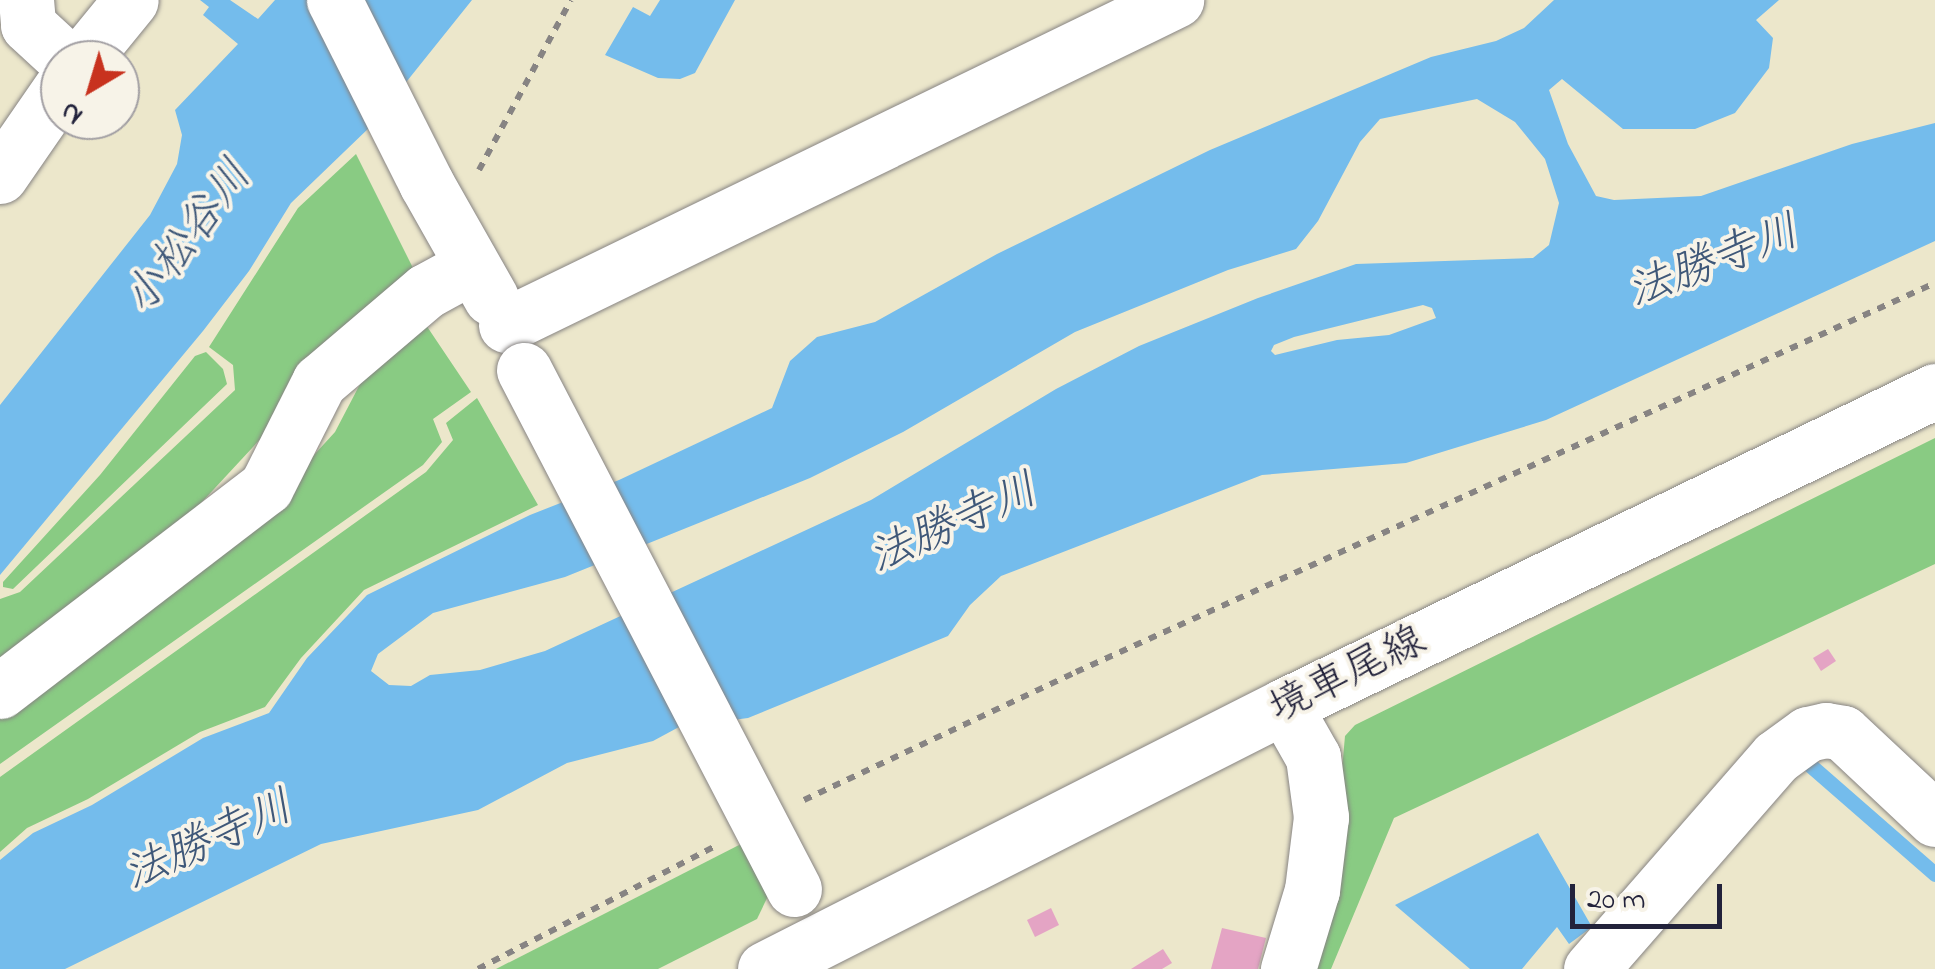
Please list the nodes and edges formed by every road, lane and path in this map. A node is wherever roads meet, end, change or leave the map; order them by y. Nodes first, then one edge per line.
1 (26, 0) edge
2 (131, 0) edge
3 (334, 0) edge
4 (570, 0) edge
5 (1176, 0) edge
6 (1121, 16) edge
7 (44, 40) edge
8 (98, 40) edge
9 (40, 119) edge
10 (0, 176) edge
11 (462, 248) junction
12 (1935, 283) edge
13 (515, 347) junction
14 (1935, 390) edge
15 (0, 691) edge
16 (1284, 706) junction
17 (794, 806) dead end
18 (1935, 819) edge
19 (724, 841) dead end
20 (821, 938) junction
21 (478, 969) edge
22 (764, 969) edge
23 (1288, 969) edge
24 (1591, 969) edge

1 - 7 street
2 - 8 street
3 - 11 street
4 - 11 path
5 - 6 street
6 - 13 street
9 - 10 street
11 - 13 street
11 - 15 street
12 - 17 path
13 - 20 street, bridge
14 - 16 street, 境車尾線
16 - 20 street, 境車尾線
16 - 23 street
18 - 24 street
19 - 21 path
20 - 22 street, 境車尾線

